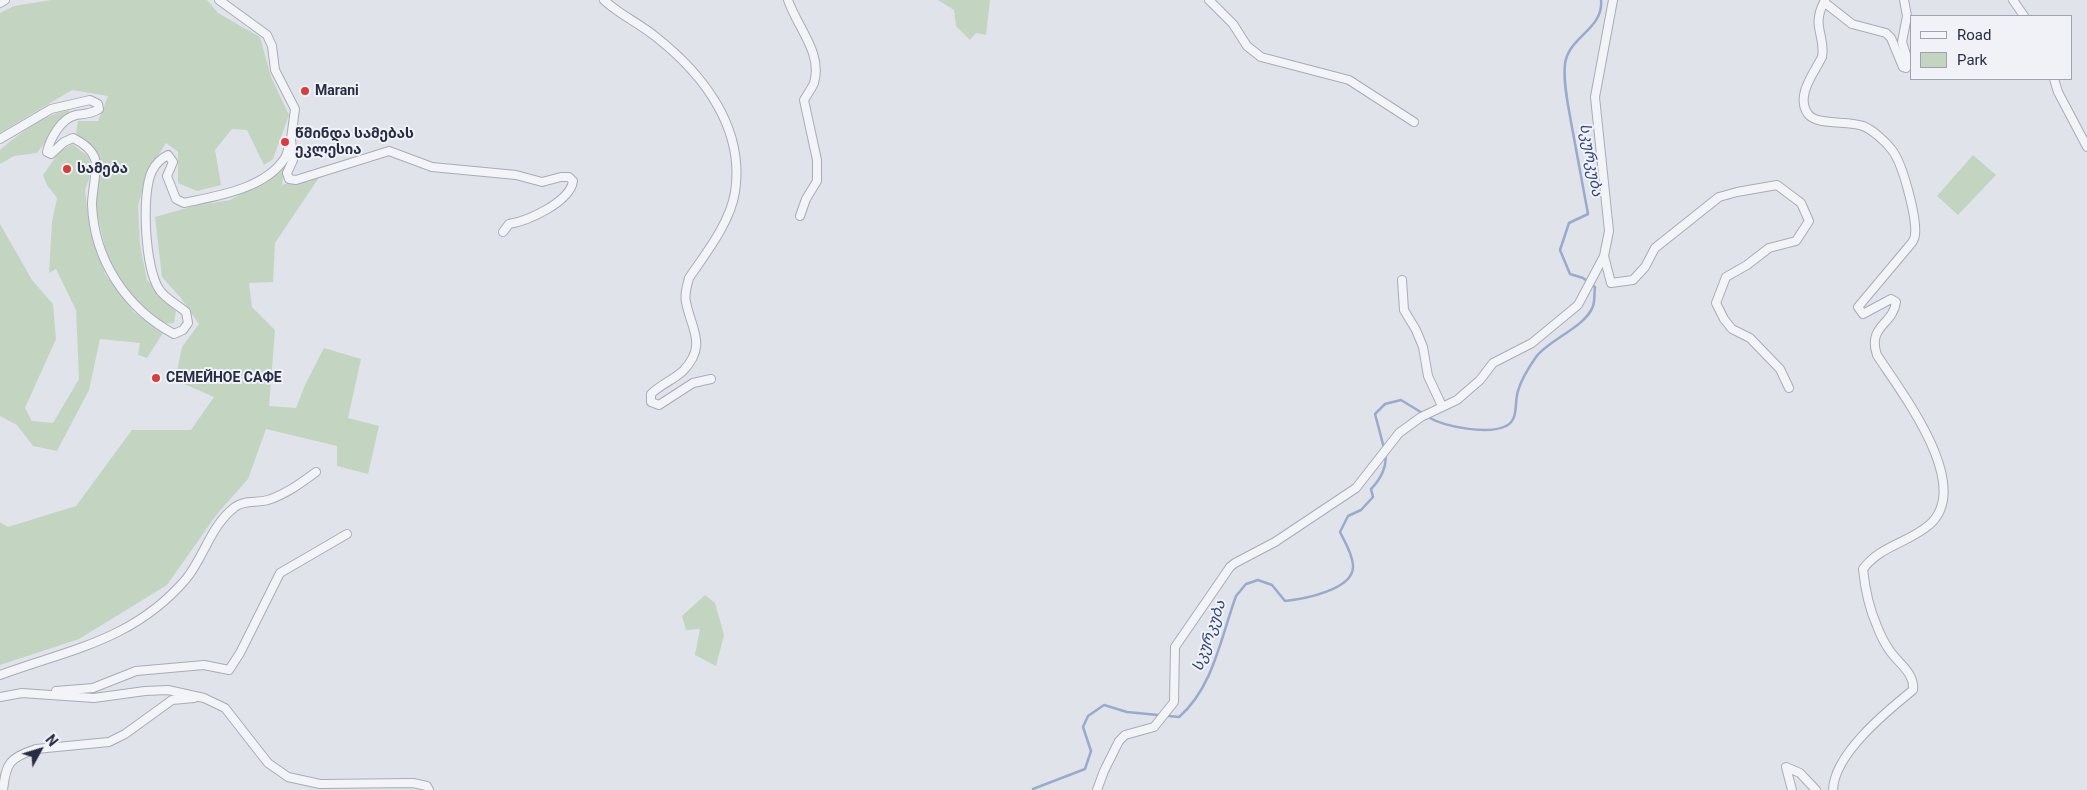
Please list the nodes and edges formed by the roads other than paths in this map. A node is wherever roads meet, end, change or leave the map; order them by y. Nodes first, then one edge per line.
1 (5, 0) edge
2 (219, 0) edge
3 (604, 0) edge
4 (788, 0) edge
5 (1209, 0) edge
6 (1613, 0) edge
7 (1904, 0) edge
8 (2013, 0) edge
9 (1825, 1) edge
10 (0, 2) edge
11 (2023, 15) edge
12 (2054, 80) edge
13 (1414, 122) dead end
14 (0, 139) edge
15 (291, 139) junction
16 (2087, 147) edge
17 (800, 216) dead end
18 (503, 232) dead end
19 (1604, 256) junction
20 (1402, 280) dead end
21 (711, 379) dead end
22 (1789, 388) dead end
23 (1442, 406) junction
24 (316, 472) dead end
25 (347, 534) dead end
26 (0, 675) edge
27 (22, 693) junction
28 (0, 697) edge
29 (204, 698) junction
30 (3, 790) edge
31 (429, 790) edge
32 (1097, 790) edge
33 (1792, 790) edge
34 (1816, 790) edge
35 (1833, 790) edge

1 - 10 street
2 - 15 street
3 - 21 street
4 - 17 street
5 - 13 street
6 - 19 street
7 - 9 street
8 - 11 street
9 - 35 street
12 - 16 street
14 - 15 street
15 - 18 street
19 - 22 street
19 - 23 street
20 - 23 street
23 - 32 street
24 - 26 street
25 - 27 street
27 - 28 street
27 - 29 street
29 - 30 street
29 - 31 street
33 - 34 street

